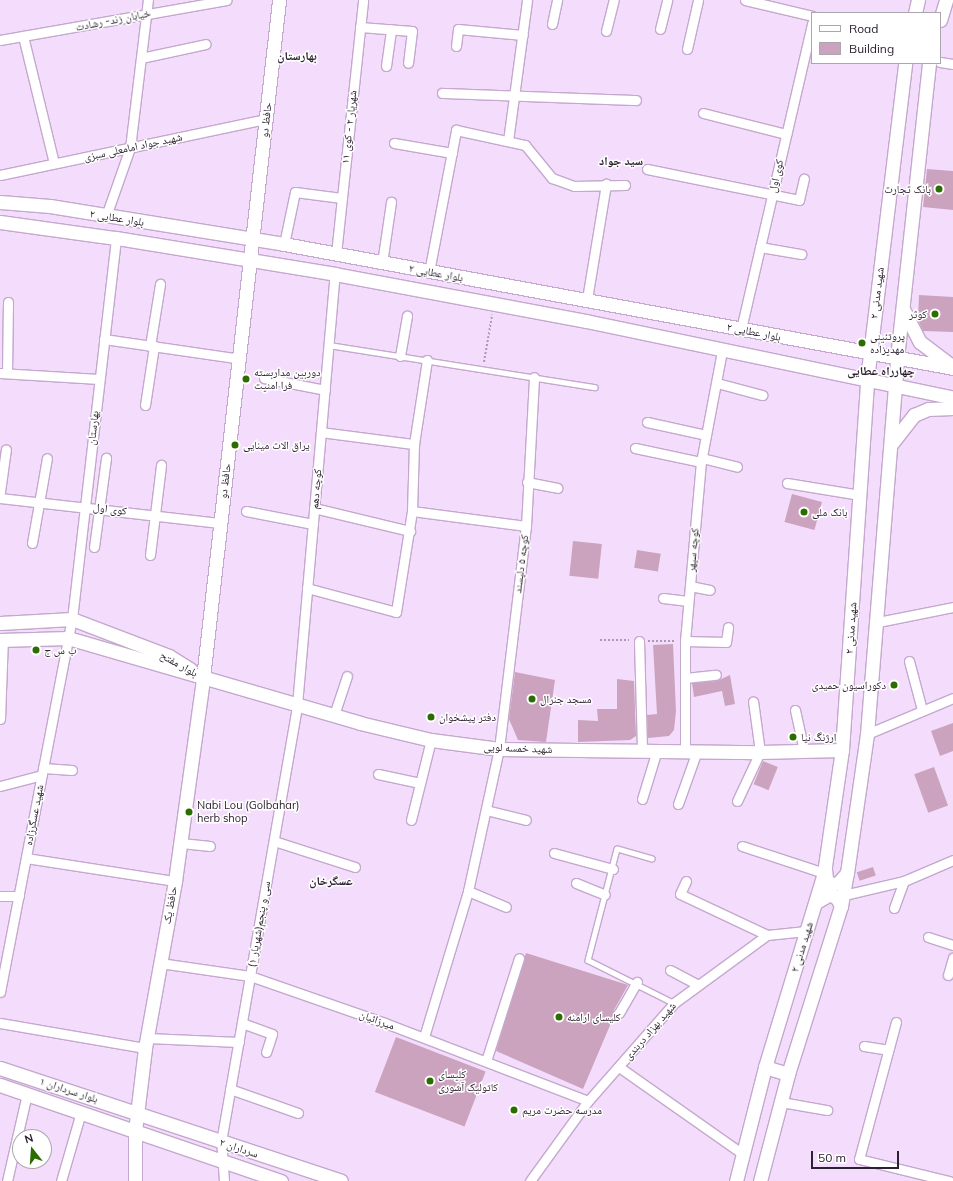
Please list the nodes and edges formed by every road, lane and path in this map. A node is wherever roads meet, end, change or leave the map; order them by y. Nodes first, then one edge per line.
1 (148, 0) edge
2 (226, 0) edge
3 (279, 0) edge
4 (363, 0) edge
5 (528, 0) edge
6 (557, 0) edge
7 (614, 0) edge
8 (667, 0) edge
9 (698, 0) edge
10 (745, 0) edge
11 (918, 0) edge
12 (948, 1) edge
13 (915, 12) edge
14 (146, 13) junction
15 (811, 16) edge
16 (941, 18) edge
17 (552, 24) dead end
18 (360, 27) junction
19 (391, 29) junction
20 (660, 29) dead end
21 (606, 31) dead end
22 (811, 33) edge
23 (523, 35) junction
24 (24, 36) junction
25 (0, 40) edge
26 (206, 44) dead end
27 (456, 46) dead end
28 (687, 49) dead end
29 (809, 52) edge
30 (141, 58) junction
31 (941, 62) edge
32 (408, 63) dead end
33 (904, 64) edge
34 (928, 64) edge
35 (953, 64) edge
36 (386, 66) dead end
37 (442, 93) dead end
38 (514, 97) junction
39 (636, 100) dead end
40 (703, 113) dead end
41 (266, 119) junction
42 (786, 134) junction
43 (508, 140) junction
44 (394, 143) dead end
45 (130, 148) junction
46 (452, 153) junction
47 (54, 163) junction
48 (647, 169) dead end
49 (0, 175) edge
50 (804, 179) dead end
51 (606, 184) junction
52 (625, 185) dead end
53 (772, 193) junction
54 (342, 198) junction
55 (0, 202) edge
56 (391, 202) dead end
57 (50, 206) junction
58 (106, 216) junction
59 (0, 222) edge
60 (46, 227) junction
61 (116, 238) junction
62 (254, 239) junction
63 (290, 245) junction
64 (760, 247) junction
65 (336, 254) junction
66 (801, 254) dead end
67 (251, 261) junction
68 (382, 263) junction
69 (285, 266) junction
70 (429, 272) junction
71 (335, 274) junction
72 (160, 284) dead end
73 (248, 288) junction
74 (587, 299) junction
75 (8, 302) dead end
76 (494, 304) junction
77 (903, 308) junction
78 (407, 316) dead end
79 (586, 321) junction
80 (741, 330) junction
81 (104, 339) junction
82 (329, 345) junction
83 (152, 346) junction
84 (722, 351) junction
85 (870, 354) junction
86 (400, 356) junction
87 (897, 358) junction
88 (241, 359) junction
89 (427, 360) junction
90 (953, 367) edge
91 (482, 368) junction
92 (4, 373) edge
93 (534, 377) junction
94 (99, 378) junction
95 (264, 378) dead end
96 (867, 379) junction
97 (717, 383) junction
98 (895, 385) junction
99 (595, 387) dead end
100 (325, 390) junction
101 (762, 395) dead end
102 (953, 398) edge
103 (145, 405) dead end
104 (953, 408) edge
105 (647, 422) dead end
106 (321, 432) junction
107 (706, 434) junction
108 (892, 443) junction
109 (414, 444) junction
110 (635, 448) dead end
111 (6, 449) dead end
112 (46, 458) dead end
113 (106, 458) dead end
114 (702, 460) junction
115 (161, 465) dead end
116 (737, 467) dead end
117 (527, 482) junction
118 (787, 483) dead end
119 (557, 488) dead end
120 (0, 492) edge
121 (860, 495) junction
122 (0, 498) edge
123 (38, 502) junction
124 (84, 506) junction
125 (99, 508) junction
126 (314, 508) junction
127 (246, 511) dead end
128 (412, 511) junction
129 (155, 514) junction
130 (220, 523) junction
131 (313, 524) junction
132 (526, 526) junction
133 (410, 531) junction
134 (32, 543) dead end
135 (94, 547) dead end
136 (150, 555) dead end
137 (690, 586) junction
138 (308, 588) junction
139 (710, 590) dead end
140 (664, 598) dead end
141 (688, 601) junction
142 (953, 607) edge
143 (72, 619) junction
144 (878, 622) junction
145 (0, 623) edge
146 (728, 627) dead end
147 (68, 638) junction
148 (1, 639) edge
149 (639, 641) dead end
150 (685, 641) junction
151 (909, 661) dead end
152 (716, 675) dead end
153 (347, 676) dead end
154 (203, 678) junction
155 (685, 678) junction
156 (953, 698) edge
157 (753, 701) dead end
158 (297, 705) junction
159 (795, 710) dead end
160 (922, 710) junction
161 (334, 715) junction
162 (0, 719) edge
163 (867, 734) junction
164 (431, 740) junction
165 (499, 749) junction
166 (642, 750) junction
167 (658, 750) junction
168 (842, 750) junction
169 (691, 751) junction
170 (804, 751) junction
171 (760, 752) junction
172 (72, 770) dead end
173 (42, 772) junction
174 (378, 774) dead end
175 (420, 783) junction
176 (0, 786) edge
177 (642, 799) dead end
178 (737, 802) dead end
179 (678, 804) dead end
180 (486, 810) junction
181 (411, 820) dead end
182 (526, 820) dead end
183 (274, 841) junction
184 (180, 843) junction
185 (210, 846) dead end
186 (742, 846) dead end
187 (554, 853) dead end
188 (26, 858) junction
189 (652, 859) dead end
190 (952, 863) edge
191 (355, 867) dead end
192 (613, 869) junction
193 (825, 870) junction
194 (847, 873) junction
195 (175, 880) junction
196 (686, 880) dead end
197 (904, 881) junction
198 (576, 883) dead end
199 (468, 891) junction
200 (605, 895) junction
201 (0, 896) edge
202 (19, 896) junction
203 (842, 900) junction
204 (816, 902) junction
205 (506, 907) dead end
206 (894, 908) dead end
207 (806, 931) junction
208 (767, 935) junction
209 (928, 937) dead end
210 (953, 945) edge
211 (519, 958) dead end
212 (953, 958) edge
213 (160, 962) junction
214 (670, 970) dead end
215 (2, 972) edge
216 (948, 974) dead end
217 (250, 976) junction
218 (637, 982) junction
219 (696, 984) junction
220 (0, 992) edge
221 (674, 1003) junction
222 (619, 1013) dead end
223 (0, 1022) edge
224 (896, 1022) dead end
225 (242, 1023) junction
226 (424, 1037) junction
227 (238, 1042) junction
228 (146, 1043) junction
229 (864, 1046) dead end
230 (888, 1050) junction
231 (266, 1052) dead end
232 (486, 1061) junction
233 (619, 1067) junction
234 (765, 1067) junction
235 (0, 1068) edge
236 (788, 1074) junction
237 (0, 1085) edge
238 (230, 1089) junction
239 (27, 1094) junction
240 (588, 1100) junction
241 (780, 1102) junction
242 (827, 1110) dead end
243 (81, 1112) junction
244 (137, 1112) junction
245 (298, 1112) dead end
246 (135, 1131) junction
247 (221, 1142) junction
248 (743, 1154) junction
249 (223, 1161) junction
250 (7, 1181) edge
251 (61, 1181) edge
252 (135, 1181) edge
253 (224, 1181) edge
254 (281, 1181) edge
255 (341, 1181) edge
256 (530, 1181) edge
257 (736, 1181) edge
258 (760, 1181) edge
259 (949, 1181) edge

1 - 14 street
2 - 14 street, خیابان زند- رشادت
3 - 41 street, حافظ دو
4 - 18 street, شهریار ۲ - کوی ۱۱
5 - 23 street
6 - 17 street
7 - 21 street
8 - 20 street
9 - 28 street
10 - 15 street
11 - 13 street
12 - 16 street
14 - 24 street, خیابان زند- رشادت
14 - 30 street
18 - 19 street
18 - 54 street, شهریار ۲ - کوی ۱۱
19 - 32 street
19 - 36 street
22 - 29 street, کوی اول
23 - 27 street
23 - 38 street
24 - 25 street, خیابان زند- رشادت
24 - 47 street
26 - 30 street
29 - 42 street, کوی اول
30 - 45 street
31 - 35 street
33 - 85 street, شهید مدنی ۲
34 - 77 street
37 - 38 street
38 - 39 street
38 - 43 street
40 - 42 street
41 - 45 street, شهید جواد امامعلی سبزی
41 - 62 street, حافظ دو
42 - 53 street, کوی اول
43 - 46 street
43 - 51 street
44 - 46 street
45 - 47 street, شهید جواد امامعلی سبزی
45 - 58 street
46 - 70 street
47 - 49 street, شهید جواد امامعلی سبزی
48 - 53 street
50 - 53 street
51 - 52 street
51 - 74 street
53 - 64 street, کوی اول
54 - 63 street
54 - 65 street, شهریار ۲ - کوی ۱۱
55 - 57 street, بلوار عطایی ۲
56 - 68 street
57 - 58 street, بلوار عطایی ۲
57 - 60 street
58 - 62 street, بلوار عطایی ۲
59 - 60 street, بلوار عطایی ۲
60 - 61 street, بلوار عطایی ۲
61 - 67 street, بلوار عطایی ۲
61 - 81 street, بهارستان
62 - 63 street, بلوار عطایی ۲
62 - 67 street, حافظ دو
63 - 65 street, بلوار عطایی ۲
63 - 69 street
64 - 66 street
64 - 80 street, کوی اول
65 - 68 street, بلوار عطایی ۲
67 - 69 street, بلوار عطایی ۲
67 - 73 street, حافظ دو
68 - 70 street, بلوار عطایی ۲
69 - 71 street, بلوار عطایی ۲
69 - 73 street
70 - 74 street, بلوار عطایی ۲
71 - 76 street, بلوار عطایی ۲
71 - 82 street, کوچه دهم
72 - 83 street
73 - 88 street, حافظ دو
74 - 79 street
74 - 80 street, بلوار عطایی ۲
75 - 92 street
76 - 79 street, بلوار عطایی ۲
76 - 91 path
77 - 87 street
77 - 90 street
78 - 86 street
79 - 84 street, بلوار عطایی ۲
80 - 85 street, بلوار عطایی ۲
81 - 83 street
81 - 94 street, بهارستان
82 - 86 lane
82 - 100 street, کوچه دهم
83 - 88 street
83 - 103 street
84 - 96 street, بلوار عطایی ۲
84 - 97 street, کوچه سپهر
85 - 87 street, بلوار عطایی ۲
85 - 96 street, شهید مدنی ۲
86 - 89 lane
87 - 90 street, بلوار عطایی ۲
87 - 98 street
88 - 130 street, حافظ دو
89 - 91 lane
89 - 109 street
91 - 93 lane
92 - 94 street
93 - 99 lane
93 - 117 street, کوچه ۵ دلپسند
94 - 124 street, بهارستان
95 - 100 street
96 - 98 street, بلوار عطایی ۲
96 - 121 street, شهید مدنی ۲
97 - 101 street
97 - 107 street, کوچه سپهر
98 - 102 street, بلوار عطایی ۲
98 - 108 street
100 - 106 street, کوچه دهم
104 - 108 street
105 - 107 street
106 - 109 street
106 - 126 street, کوچه دهم
107 - 114 street, کوچه سپهر
108 - 144 street
109 - 128 street
110 - 114 street
111 - 120 street
112 - 123 street
113 - 125 street
114 - 116 street
114 - 137 street, کوچه سپهر
115 - 129 street
117 - 119 street
117 - 132 street, کوچه ۵ دلپسند
118 - 121 street
121 - 168 street, شهید مدنی ۲
122 - 123 street, کوی اول
123 - 124 street, کوی اول
123 - 134 street
124 - 125 street, کوی اول
124 - 143 street, بهارستان
125 - 129 street, کوی اول
125 - 135 street
126 - 131 street, کوچه دهم
126 - 133 street
127 - 131 street
128 - 132 street
128 - 133 street
129 - 130 street, کوی اول
129 - 136 street
130 - 154 street, حافظ دو
131 - 138 street, کوچه دهم
132 - 165 street, کوچه ۵ دلپسند
133 - 138 street
137 - 139 street
137 - 141 street, کوچه سپهر
138 - 158 street, کوچه دهم
140 - 141 street
141 - 150 street, کوچه سپهر
142 - 144 street
143 - 145 street, بلوار مفتح
143 - 147 street, بهارستان
143 - 154 street, بلوار مفتح
144 - 163 street
146 - 150 street
147 - 148 street, بلوار مفتح
147 - 154 street, بلوار مفتح
147 - 173 street, شهید عسگرزاده
148 - 162 street
149 - 166 street
150 - 155 street, کوچه سپهر
151 - 160 street
152 - 155 street
153 - 161 street
154 - 158 street, شهید خمسه لویی
154 - 184 street, حافظ یک
155 - 169 street, کوچه سپهر
156 - 160 street
157 - 171 street
158 - 161 street, شهید خمسه لویی
158 - 183 street, سی و پنجم(شهریار ۱)
159 - 170 street
160 - 163 street
161 - 164 street, شهید خمسه لویی
163 - 194 street
164 - 165 street, شهید خمسه لویی
164 - 175 street
165 - 166 street, شهید خمسه لویی
165 - 180 street, کوچه ۵ دلپسند
166 - 167 street, شهید خمسه لویی
167 - 169 street, شهید خمسه لویی
167 - 177 street
168 - 170 street, شهید خمسه لویی
168 - 193 street, شهید مدنی ۲
169 - 171 street, شهید خمسه لویی
169 - 179 street, کوچه سپهر
170 - 171 street, شهید خمسه لویی
171 - 178 street
172 - 173 street
173 - 176 street
173 - 188 street, شهید عسگرزاده
174 - 175 street
175 - 181 street
180 - 182 street
180 - 199 street, کوچه ۵ دلپسند
183 - 191 street
183 - 217 street, سی و پنجم(شهریار ۱)
184 - 185 street
184 - 195 street, حافظ یک
186 - 193 street
187 - 192 street
188 - 195 street
188 - 202 street, شهید عسگرزاده
189 - 192 lane
190 - 197 street
192 - 200 lane
193 - 194 street
193 - 204 street, شهید مدنی ۲
194 - 203 street
195 - 213 street, حافظ یک
196 - 208 street
197 - 203 street
197 - 206 street
198 - 200 street
199 - 205 street
199 - 226 street, کوچه ۵ دلپسند
200 - 218 lane
201 - 202 street
202 - 215 street, شهید عسگرزاده
203 - 204 street
203 - 236 street
204 - 207 street, شهید مدنی ۲
207 - 208 street, شهید بهزاد دربندی
207 - 234 street, شهید مدنی ۲
208 - 219 street, شهید بهزاد دربندی
209 - 210 street
211 - 232 street
212 - 216 street
213 - 217 street, میرزائیان
213 - 228 street, حافظ یک
214 - 219 street
215 - 220 street, شهید عسگرزاده
217 - 225 street, سی و پنجم(شهریار ۱)
217 - 226 street, میرزائیان
218 - 221 lane
218 - 222 street
219 - 221 street, شهید بهزاد دربندی
221 - 233 street, شهید بهزاد دربندی
223 - 228 street
224 - 230 street
225 - 227 street, سی و پنجم(شهریار ۱)
225 - 231 street
226 - 232 street, میرزائیان
227 - 228 street
227 - 238 street, سی و پنجم(شهریار ۱)
228 - 244 street, حافظ یک
229 - 230 street
230 - 259 street
232 - 240 street, میرزائیان
233 - 240 street, شهید بهزاد دربندی
233 - 248 street
234 - 236 street
234 - 248 street, شهید مدنی ۲
235 - 244 street, بلوار سرداران ۱
236 - 241 street
237 - 239 street, بلوار سرداران ۱
238 - 245 street
238 - 247 street, سی و پنجم(شهریار ۱)
239 - 243 street, بلوار سرداران ۱
239 - 250 street
240 - 256 street, شهید بهزاد دربندی
241 - 242 street
241 - 258 street
243 - 246 street, بلوار سرداران ۱
243 - 251 street
244 - 246 street, حافظ یک
244 - 247 street, سرداران ۲
246 - 249 street, سرداران ۲
246 - 252 street, حافظ یک
247 - 249 street, سی و پنجم(شهریار ۱)
247 - 255 street, سرداران ۲
248 - 257 street, شهید مدنی ۲
249 - 253 street
249 - 254 street, سرداران ۲

